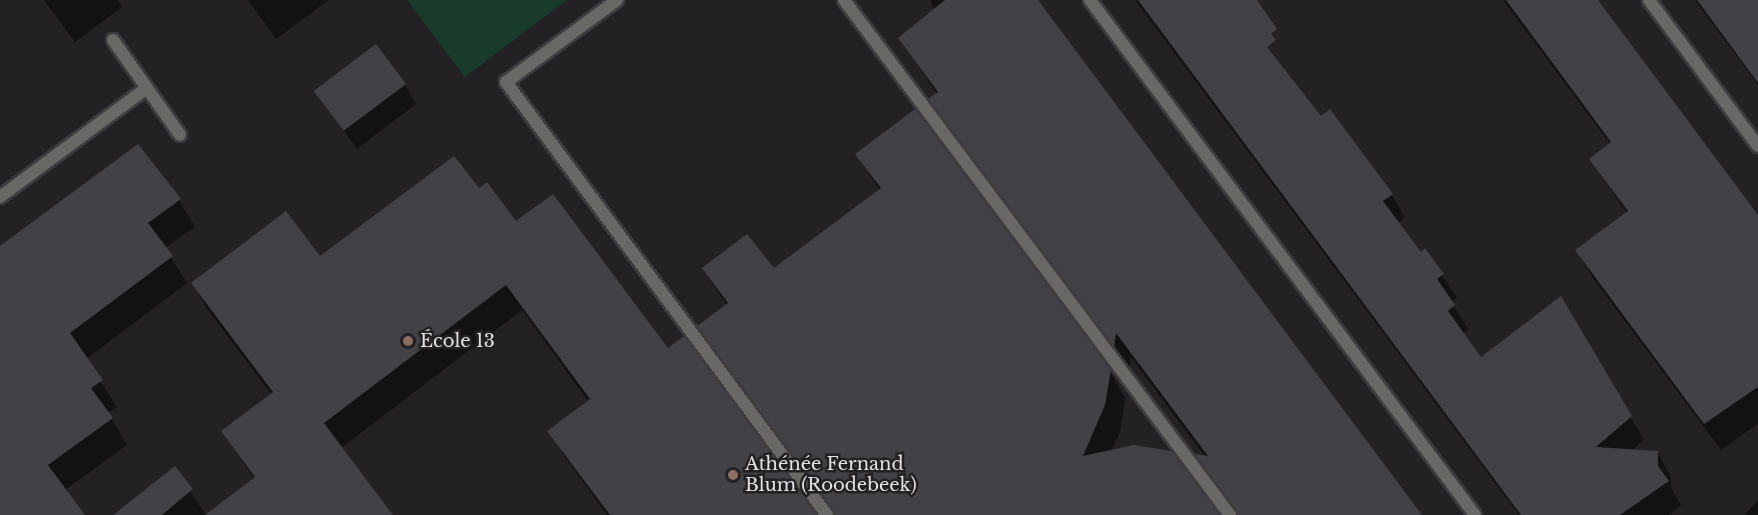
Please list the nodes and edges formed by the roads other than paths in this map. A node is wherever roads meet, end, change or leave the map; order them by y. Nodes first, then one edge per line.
1 (617, 0) edge
2 (844, 0) edge
3 (1089, 0) edge
4 (1649, 0) edge
5 (113, 40) dead end
6 (147, 88) junction
7 (180, 135) dead end
8 (1758, 146) edge
9 (0, 197) edge
10 (826, 515) edge
11 (1230, 515) edge
12 (1474, 515) edge

1 - 10 street
2 - 11 street
3 - 12 street
4 - 8 street
5 - 6 street
6 - 7 street
6 - 9 street

